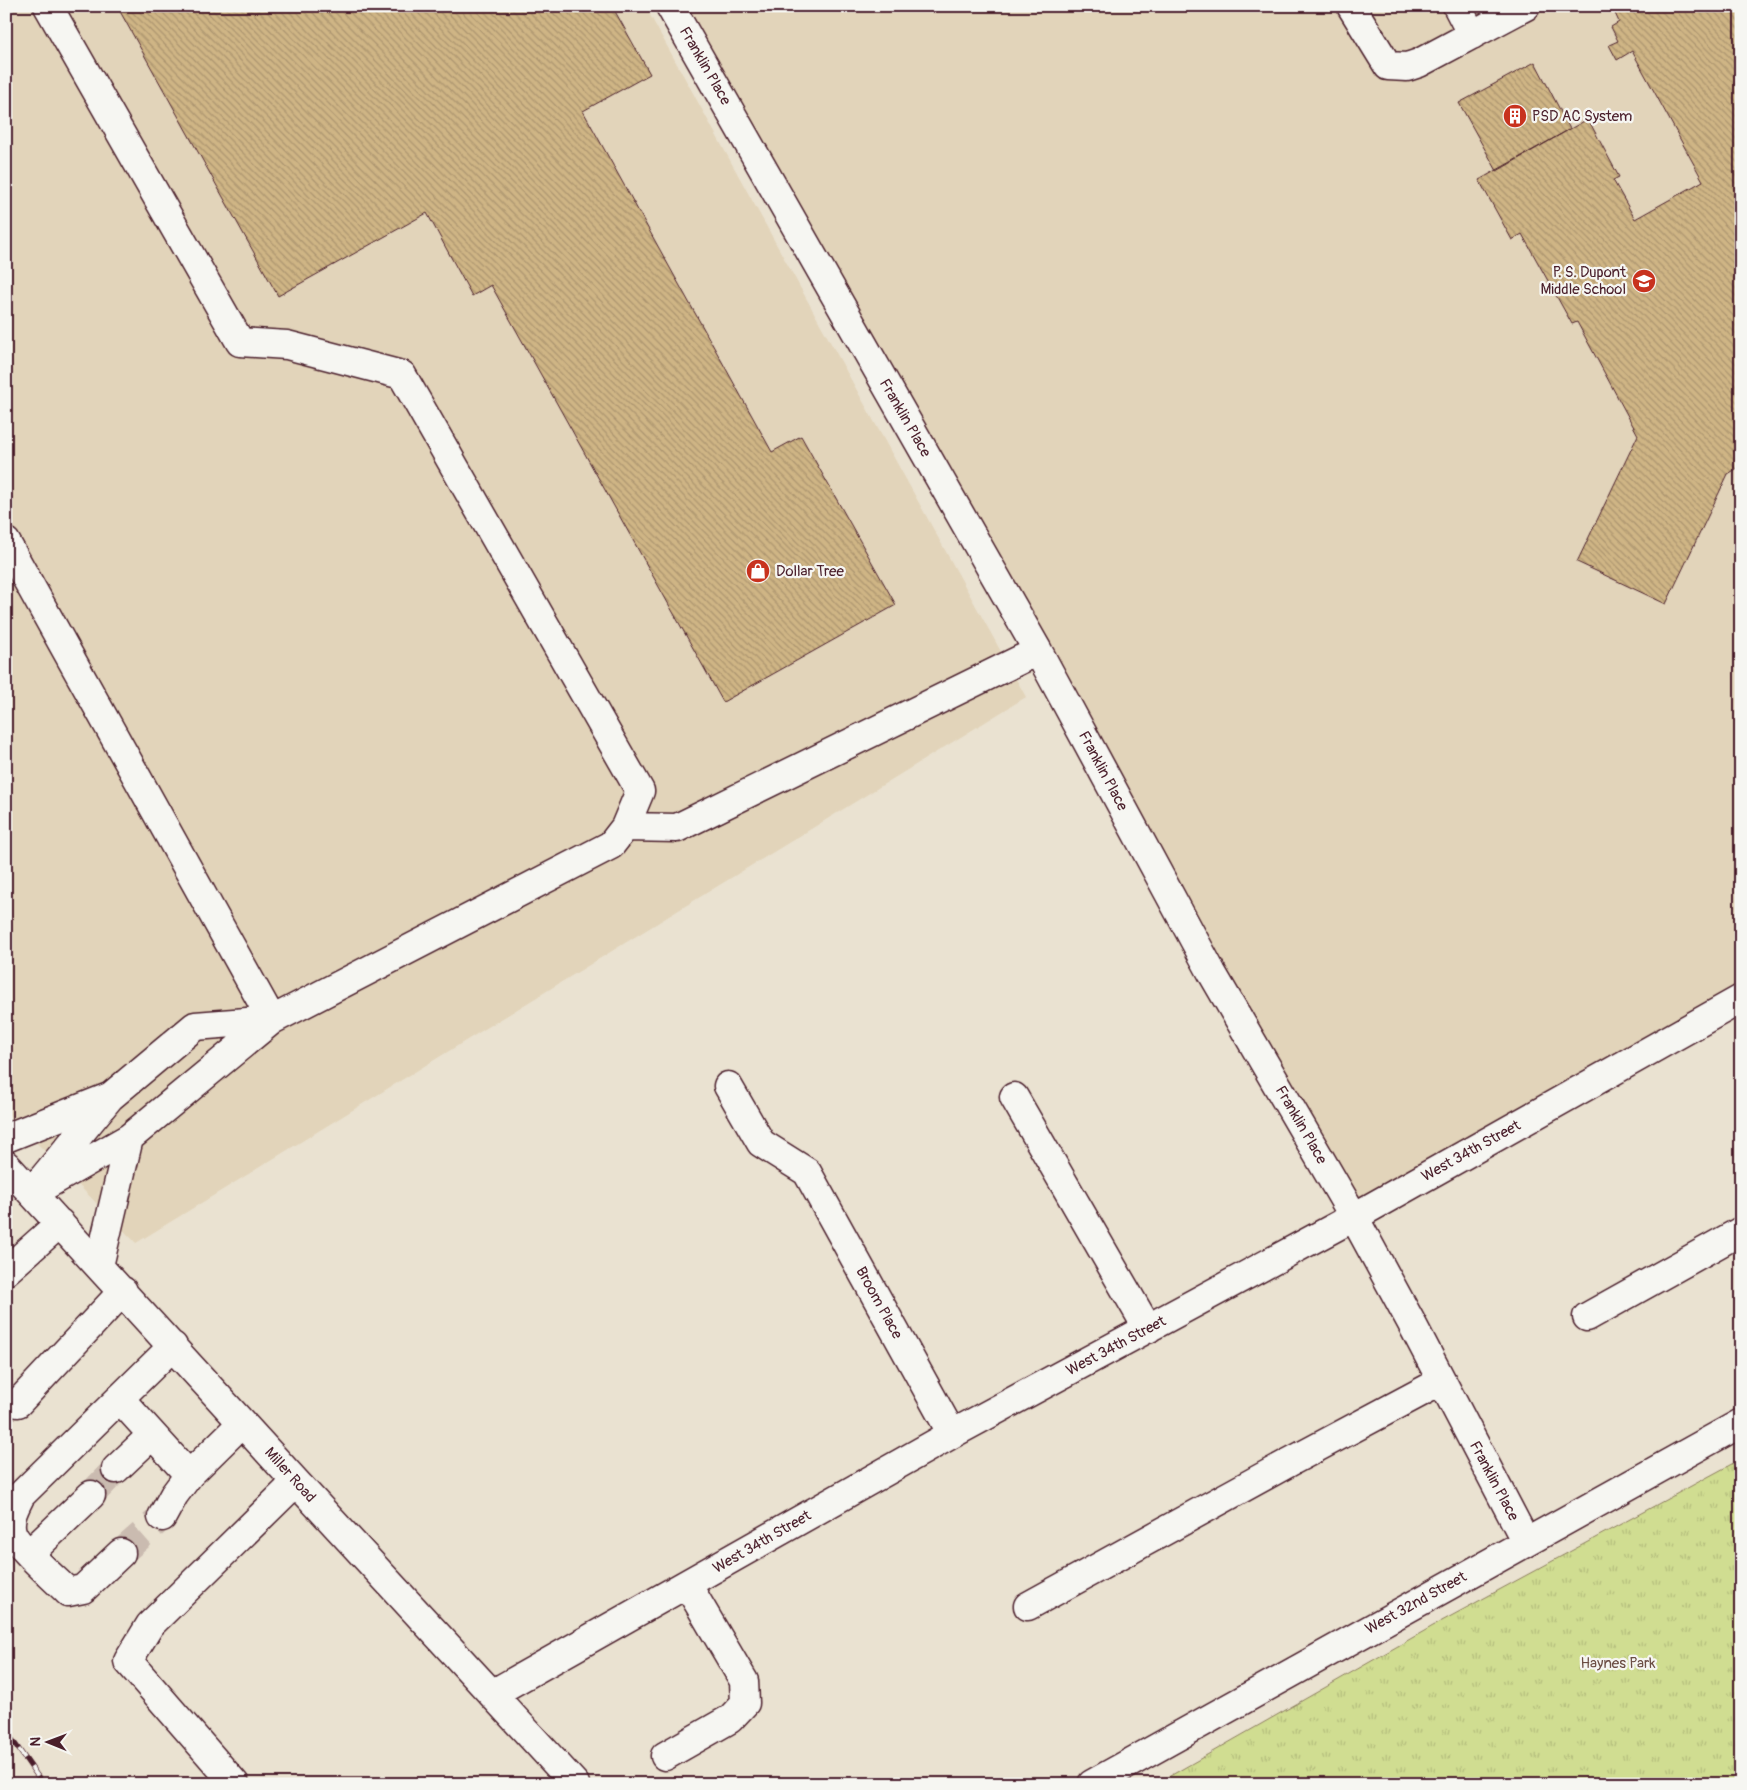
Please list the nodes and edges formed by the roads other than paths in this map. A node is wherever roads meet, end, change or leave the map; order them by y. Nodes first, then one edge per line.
1 (48, 6) edge
2 (670, 6) edge
3 (1352, 6) edge
4 (1456, 6) edge
5 (1526, 6) edge
6 (1472, 34) junction
7 (6, 542) edge
8 (1038, 651) junction
9 (625, 827) junction
10 (1741, 999) edge
11 (272, 1020) junction
12 (728, 1086) dead end
13 (110, 1096) junction
14 (1014, 1097) dead end
15 (6, 1138) edge
16 (129, 1138) junction
17 (6, 1165) edge
18 (32, 1193) junction
19 (1354, 1217) junction
20 (60, 1223) junction
21 (1741, 1232) edge
22 (8, 1265) edge
23 (99, 1266) junction
24 (123, 1291) junction
25 (1587, 1317) dead end
26 (1148, 1328) junction
27 (173, 1346) junction
28 (1442, 1381) junction
29 (120, 1399) junction
30 (18, 1403) dead end
31 (242, 1423) junction
32 (1741, 1423) edge
33 (952, 1434) junction
34 (152, 1435) junction
35 (116, 1469) tunnel mouth
36 (189, 1475) junction
37 (296, 1482) junction
38 (91, 1495) tunnel mouth
39 (162, 1517) tunnel mouth
40 (1526, 1542) junction
41 (121, 1553) tunnel mouth
42 (29, 1554) junction
43 (687, 1584) junction
44 (1028, 1606) dead end
45 (492, 1694) junction
46 (665, 1756) dead end
47 (235, 1784) edge
48 (575, 1784) edge
49 (1092, 1784) edge

1 - 9 street
2 - 8 street, Franklin Place
3 - 6 street
4 - 6 street
5 - 6 street
7 - 11 street
8 - 9 street
8 - 19 street, Franklin Place
9 - 11 street
10 - 19 street, West 34th Street
11 - 13 street
11 - 16 street
12 - 33 street, Broom Place
13 - 15 street
13 - 18 street
14 - 26 street
16 - 18 street
16 - 23 street
17 - 18 street, Miller Road
18 - 20 street, Miller Road
19 - 26 street, West 34th Street
19 - 28 street, Franklin Place
20 - 22 street
20 - 23 street, Miller Road
21 - 25 street
23 - 24 street, Miller Road
24 - 27 street, Miller Road
24 - 30 street
26 - 33 street, West 34th Street
27 - 29 street
27 - 31 street, Miller Road
28 - 40 street, Franklin Place
28 - 44 street
29 - 34 street
29 - 42 street
31 - 36 street
31 - 37 street, Miller Road
32 - 40 street, West 32nd Street
33 - 43 street, West 34th Street
34 - 35 street
34 - 36 street
36 - 39 street
37 - 45 street, Miller Road
37 - 47 street
38 - 42 street
40 - 49 street, West 32nd Street
41 - 42 street
43 - 45 street, West 34th Street
43 - 46 street
45 - 48 street, Miller Road

